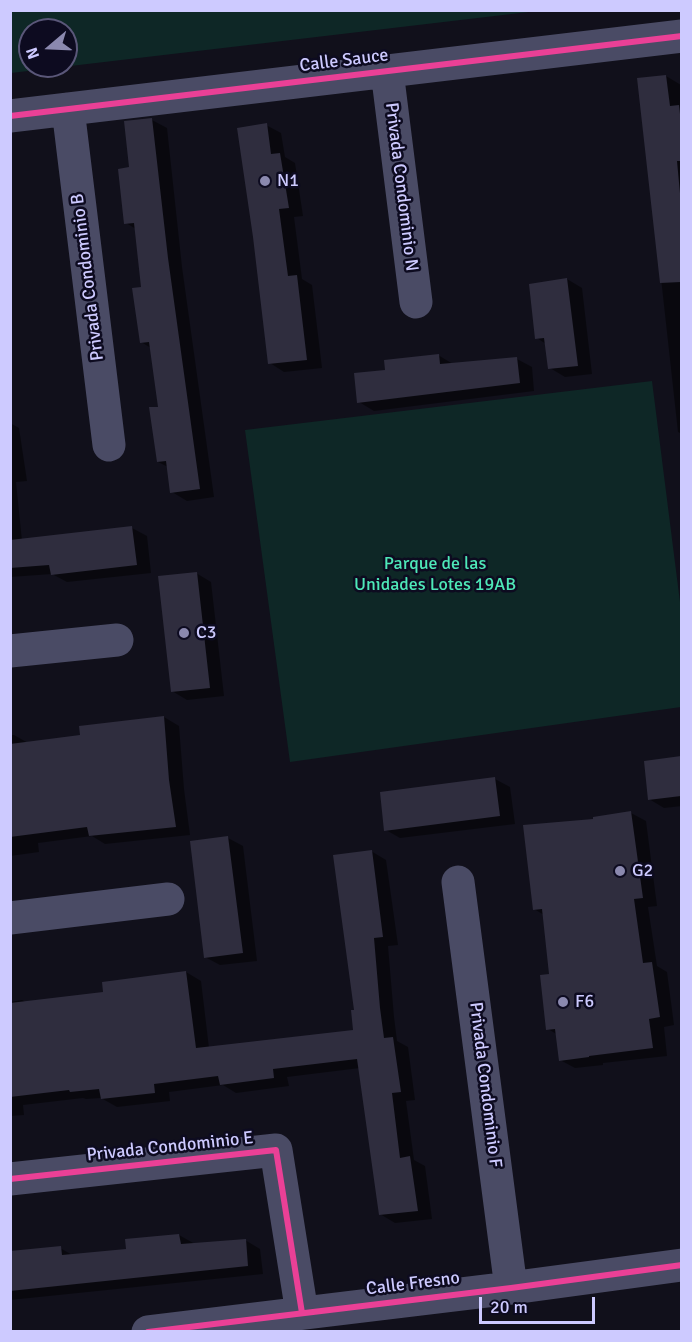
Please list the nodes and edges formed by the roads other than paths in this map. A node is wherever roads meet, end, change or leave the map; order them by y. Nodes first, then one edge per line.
1 (681, 36) edge
2 (387, 71) junction
3 (68, 109) junction
4 (10, 116) edge
5 (416, 302) dead end
6 (109, 445) dead end
7 (117, 640) dead end
8 (10, 651) edge
9 (458, 882) dead end
10 (168, 899) dead end
11 (10, 918) edge
12 (10, 1179) edge
13 (681, 1265) edge
14 (511, 1288) junction
15 (302, 1313) junction
16 (148, 1332) edge

1 - 2 street, Calle Sauce
2 - 3 street, Calle Sauce
2 - 5 street, Privada Condominio N
3 - 4 street, Calle Sauce
3 - 6 street, Privada Condominio B
7 - 8 street
9 - 14 street, Privada Condominio F
10 - 11 street
12 - 15 street, Privada Condominio E
13 - 14 street, Calle Fresno
14 - 15 street, Calle Fresno
15 - 16 street, Calle Fresno

